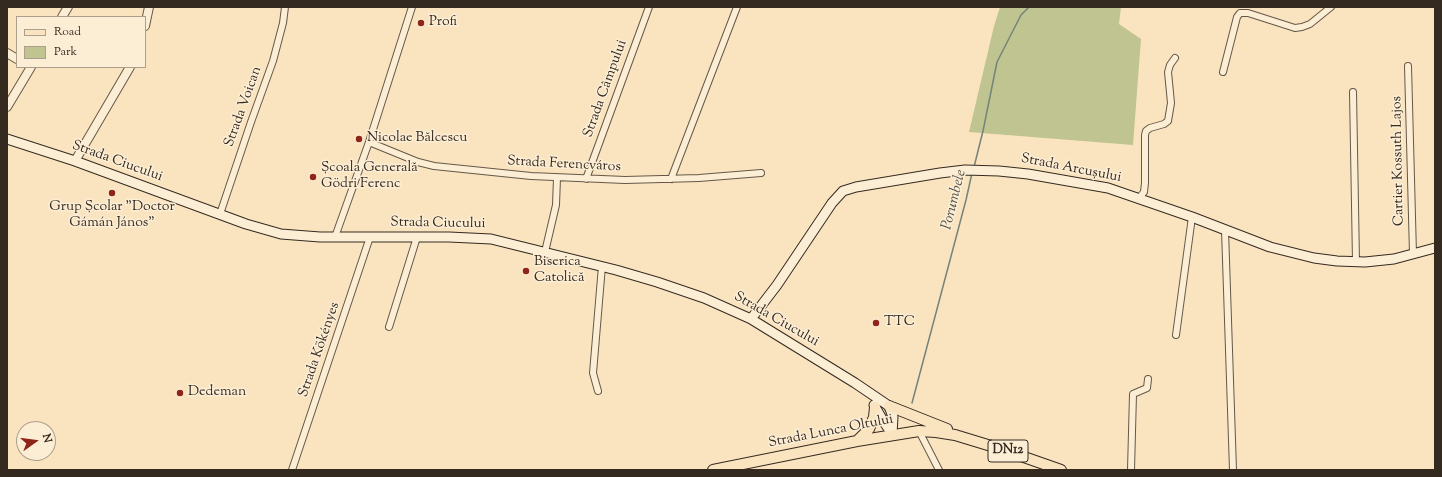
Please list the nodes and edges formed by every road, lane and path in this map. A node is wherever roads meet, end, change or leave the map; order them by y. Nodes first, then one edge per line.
1 (68, 7) edge
2 (149, 7) edge
3 (285, 7) edge
4 (412, 7) edge
5 (649, 7) edge
6 (737, 7) edge
7 (1331, 7) edge
8 (63, 16) edge
9 (146, 21) edge
10 (7, 53) edge
11 (16, 58) edge
12 (1175, 58) dead end
13 (1408, 66) dead end
14 (30, 68) edge
15 (129, 68) edge
16 (1223, 72) dead end
17 (1353, 92) dead end
18 (7, 107) edge
19 (7, 139) edge
20 (369, 142) junction
21 (75, 161) junction
22 (761, 173) dead end
23 (557, 178) junction
24 (586, 179) junction
25 (671, 179) junction
26 (1139, 198) junction
27 (220, 214) junction
28 (1192, 217) junction
29 (1225, 230) junction
30 (370, 237) junction
31 (417, 237) junction
32 (335, 238) junction
33 (1435, 248) edge
34 (545, 252) junction
35 (1413, 254) junction
36 (1356, 262) junction
37 (602, 266) junction
38 (751, 319) junction
39 (389, 327) dead end
40 (1176, 335) dead end
41 (1148, 378) dead end
42 (854, 383) junction
43 (598, 391) dead end
44 (889, 406) junction
45 (875, 407) junction
46 (919, 431) junction
47 (892, 434) junction
48 (955, 435) junction
49 (857, 441) junction
50 (292, 470) edge
51 (713, 470) edge
52 (939, 470) edge
53 (1061, 470) edge
54 (1131, 470) edge
55 (1233, 470) edge

1 - 8 street
2 - 9 street
3 - 27 street, Strada Voican
4 - 20 street
5 - 24 street, Strada Câmpului
6 - 25 street
7 - 16 street
10 - 11 street
12 - 26 street
13 - 35 street, Cartier Kossuth Lajos
14 - 18 street
15 - 21 street
17 - 36 street
19 - 21 main road, Strada Ciucului
20 - 23 street, Strada Ferencváros
20 - 32 street
21 - 27 main road, Strada Ciucului
22 - 25 street, Strada Ferencváros
23 - 24 street, Strada Ferencváros
23 - 34 street
24 - 25 street, Strada Ferencváros
26 - 28 main road, Strada Arcușului
26 - 38 main road, Strada Arcușului
27 - 32 main road, Strada Ciucului
28 - 29 main road, Strada Arcușului
28 - 40 street
29 - 36 main road, Strada Arcușului
29 - 55 street
30 - 31 main road, Strada Ciucului
30 - 32 main road, Strada Ciucului
30 - 50 street, Strada Kökényes
31 - 34 main road, Strada Ciucului
31 - 39 street
33 - 35 main road, Strada Arcușului
34 - 37 main road, Strada Ciucului
35 - 36 main road, Strada Arcușului
37 - 38 main road, Strada Ciucului
37 - 43 street
38 - 42 main road, Strada Ciucului
41 - 54 street
42 - 44 main road
42 - 45 main road
44 - 47 main road
44 - 48 main road
45 - 47 main road
45 - 49 main road
46 - 47 main road, Strada Lunca Oltului / DN12
46 - 48 main road, Strada Lunca Oltului / DN12
46 - 52 street
47 - 49 main road, Strada Lunca Oltului / DN12
48 - 53 main road, DN12
49 - 51 main road, Strada Lunca Oltului / DN12

